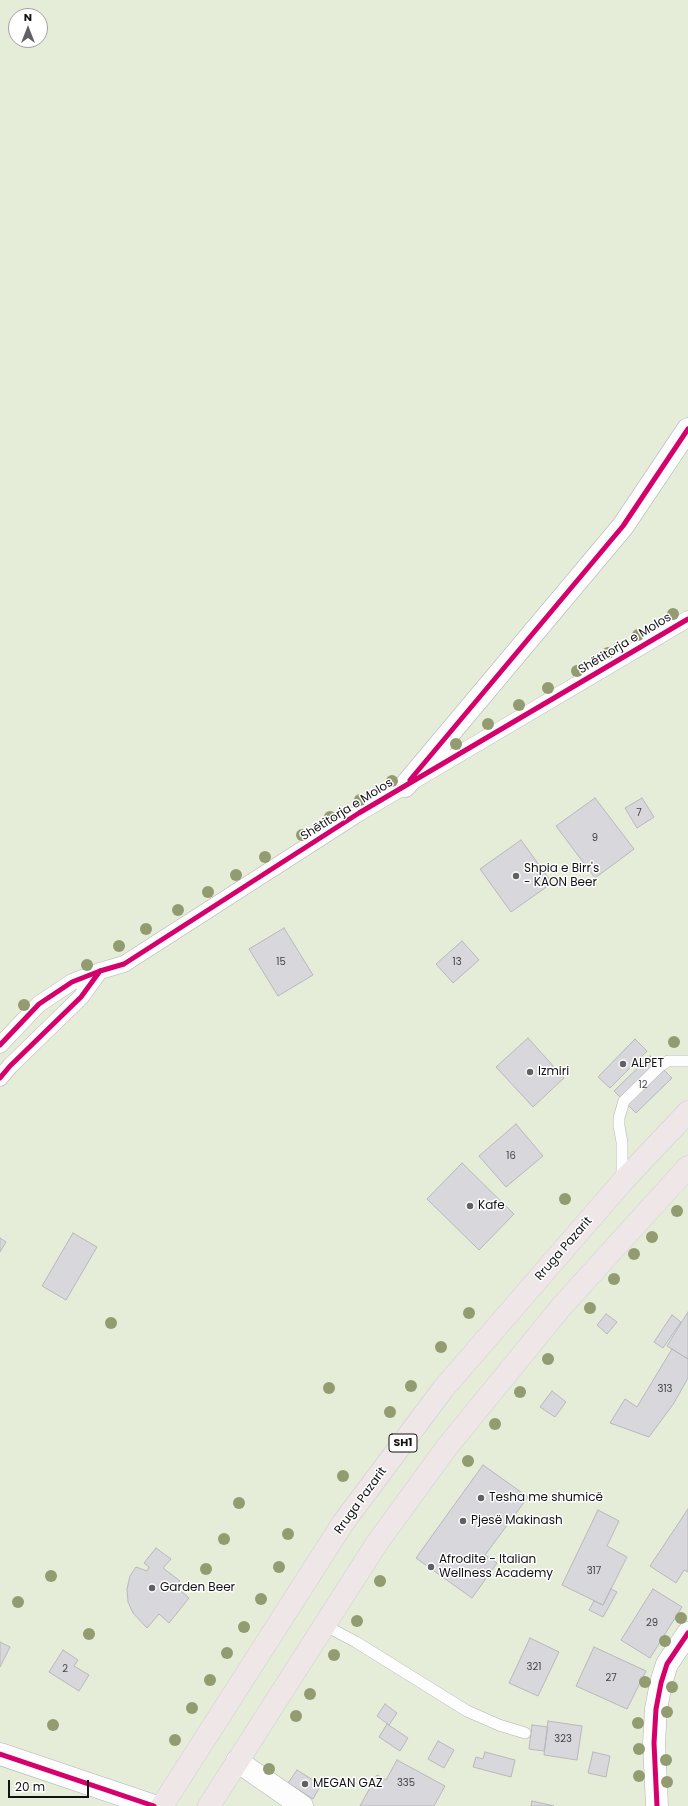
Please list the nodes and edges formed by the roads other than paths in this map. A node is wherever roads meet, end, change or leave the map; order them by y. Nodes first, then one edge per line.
1 (688, 429) edge
2 (688, 618) edge
3 (405, 786) junction
4 (100, 971) junction
5 (0, 1045) edge
6 (688, 1060) edge
7 (0, 1078) edge
8 (688, 1112) edge
9 (688, 1167) edge
10 (622, 1181) junction
11 (324, 1625) junction
12 (688, 1632) edge
13 (525, 1733) dead end
14 (0, 1754) edge
15 (237, 1760) junction
16 (154, 1806) edge
17 (162, 1806) edge
18 (209, 1806) edge
19 (302, 1806) edge
20 (657, 1806) edge

1 - 3 street
2 - 3 street, Shëtitorja e Molos
3 - 4 street, Shëtitorja e Molos
4 - 5 street, Shëtitorja e Molos
4 - 7 street
6 - 10 lane
8 - 10 main road, Rruga Pazarit / SH1
9 - 11 main road
10 - 17 main road, Rruga Pazarit / SH1
11 - 13 lane
11 - 15 main road
12 - 20 street
14 - 16 street
15 - 18 main road
15 - 19 street

